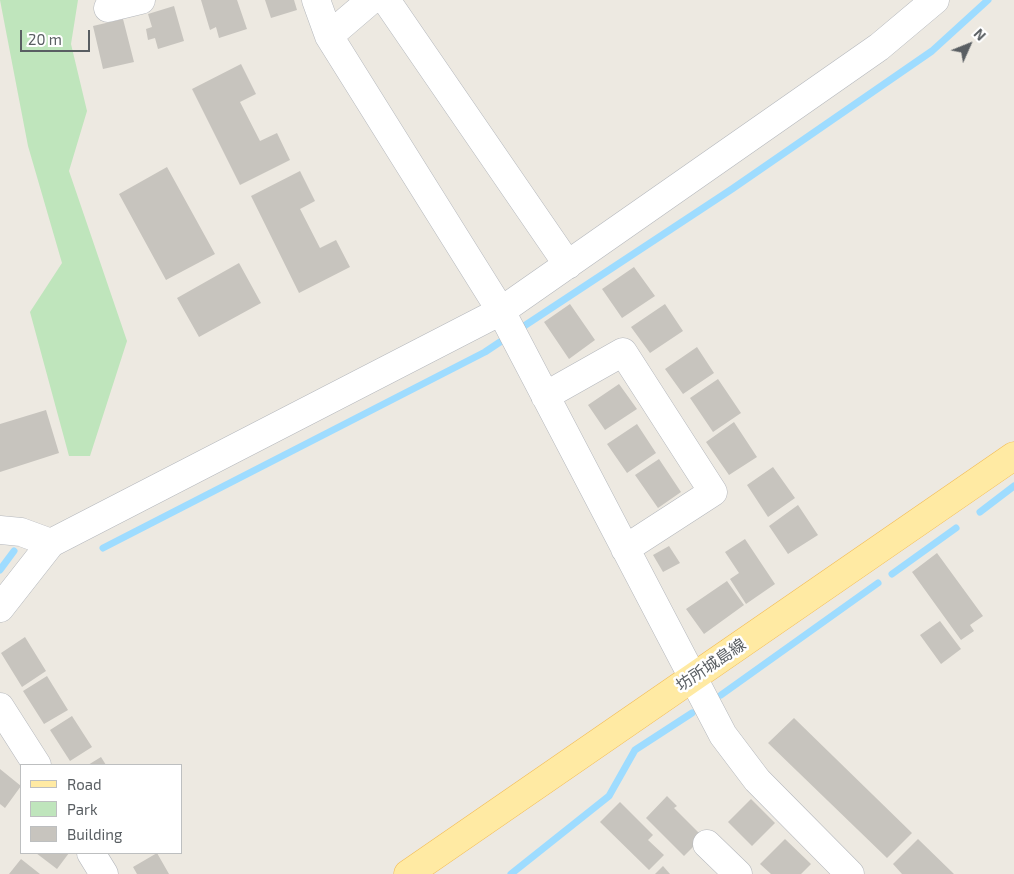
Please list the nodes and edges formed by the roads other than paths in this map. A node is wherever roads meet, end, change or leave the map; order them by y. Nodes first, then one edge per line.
1 (141, 0) edge
2 (316, 0) edge
3 (371, 0) edge
4 (386, 0) edge
5 (935, 0) edge
6 (108, 8) dead end
7 (329, 36) junction
8 (568, 265) junction
9 (501, 312) junction
10 (545, 396) junction
11 (1014, 456) edge
12 (0, 530) edge
13 (51, 543) junction
14 (624, 549) junction
15 (0, 608) edge
16 (692, 678) junction
17 (0, 708) edge
18 (36, 764) edge
19 (707, 844) dead end
20 (92, 854) edge
21 (837, 870) edge
22 (104, 874) edge
23 (408, 874) edge
24 (738, 874) edge

1 - 6 street
2 - 7 street
3 - 7 street
4 - 8 street
5 - 8 street
7 - 9 street
8 - 9 street
9 - 10 street
9 - 13 street
10 - 14 street
10 - 14 street
11 - 16 main road, 坊所城島線
12 - 13 street
13 - 15 street
14 - 16 street
16 - 21 street
16 - 23 main road, 坊所城島線
17 - 18 street
19 - 24 street
20 - 22 street

